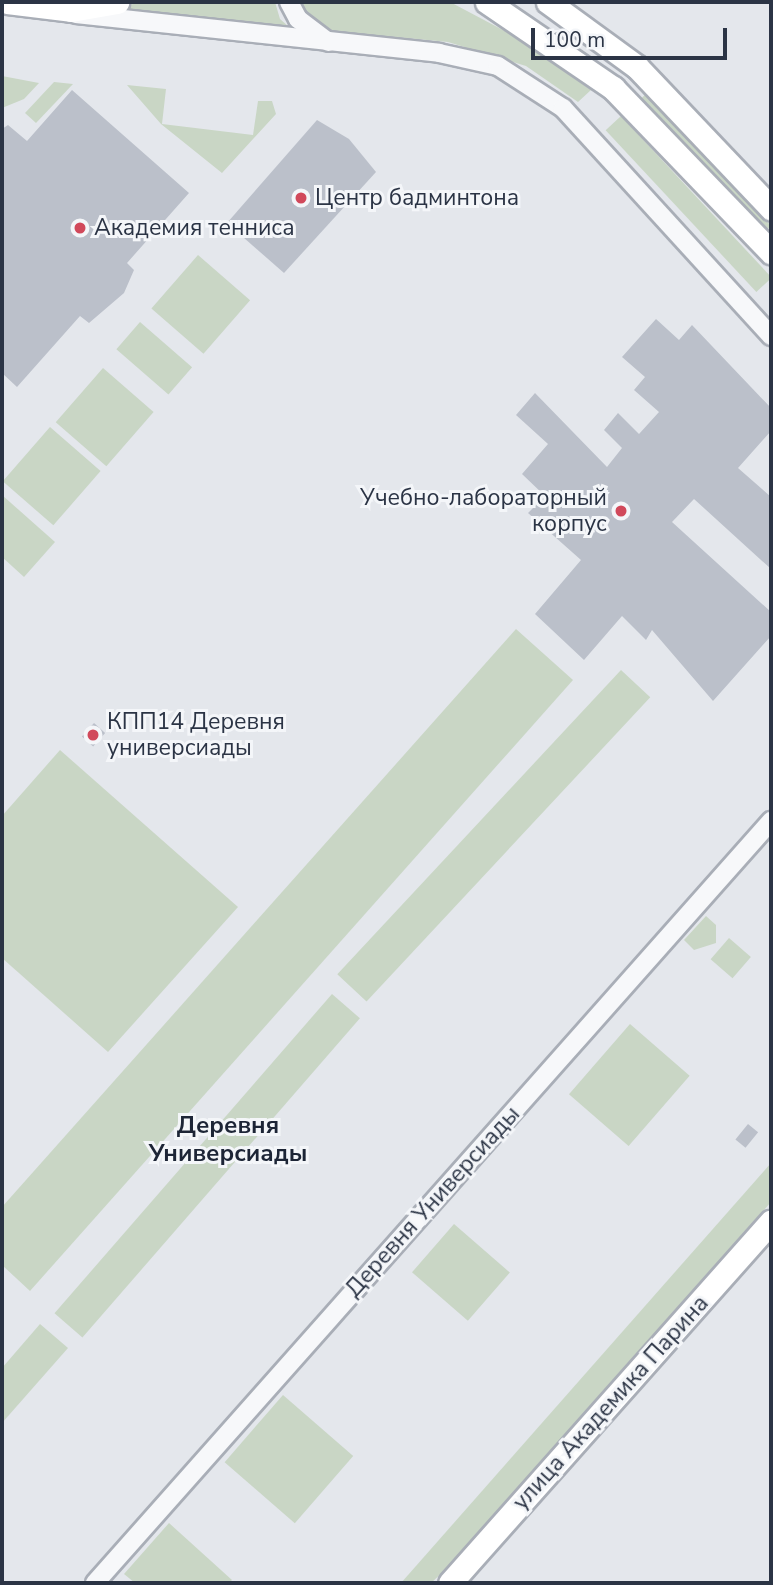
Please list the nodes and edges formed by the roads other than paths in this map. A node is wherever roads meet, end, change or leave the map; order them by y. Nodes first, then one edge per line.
1 (7, 2) edge
2 (117, 2) edge
3 (289, 2) edge
4 (487, 2) edge
5 (548, 2) edge
6 (53, 9) junction
7 (331, 44) junction
8 (637, 67) junction
9 (613, 88) junction
10 (771, 208) edge
11 (771, 252) edge
12 (771, 336) edge
13 (771, 821) edge
14 (771, 1222) edge
15 (771, 1243) edge
16 (489, 1551) junction
17 (95, 1583) edge
18 (450, 1583) edge
19 (471, 1583) edge

1 - 6 main road
2 - 6 main road
3 - 7 street
4 - 9 main road
5 - 8 main road
6 - 7 street
7 - 12 street
8 - 9 main road
8 - 10 main road
9 - 11 main road
13 - 17 street, Деревня Универсиады
14 - 16 main road, улица Академика Парина
15 - 16 main road, улица Академика Парина
16 - 18 main road, улица Академика Парина
16 - 19 main road, улица Академика Парина

